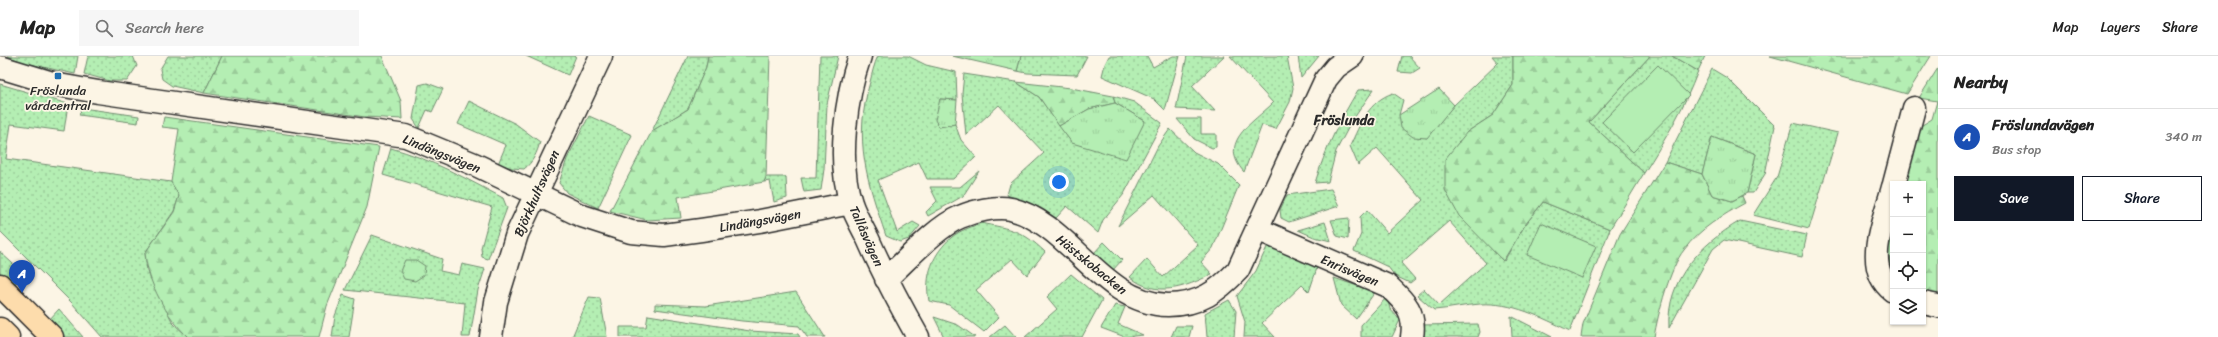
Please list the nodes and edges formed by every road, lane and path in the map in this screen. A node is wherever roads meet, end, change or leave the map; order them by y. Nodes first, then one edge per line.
1 (601, 56) edge
2 (860, 56) edge
3 (1352, 56) edge
4 (0, 67) edge
5 (1914, 108) dead end
6 (1895, 181) edge
7 (534, 194) junction
8 (1890, 199) edge
9 (851, 203) junction
10 (1257, 229) junction
11 (886, 279) junction
12 (0, 285) edge
13 (1891, 289) edge
14 (1926, 304) edge
15 (1938, 306) edge
16 (0, 329) edge
17 (8, 337) edge
18 (52, 337) edge
19 (491, 337) edge
20 (918, 337) edge
21 (1412, 337) edge

1 - 7 street, Björkhultsvägen
2 - 9 street, Tallåsvägen
3 - 10 street, Hästskobacken
4 - 7 street, Lindängsvägen
5 - 6 street
7 - 9 street, Lindängsvägen
7 - 19 street, Björkhultsvägen
8 - 13 street
9 - 11 street, Tallåsvägen
10 - 11 street, Hästskobacken
10 - 21 street, Enrisvägen
11 - 20 street, Tallåsvägen
12 - 18 main road
14 - 15 street
16 - 17 main road

